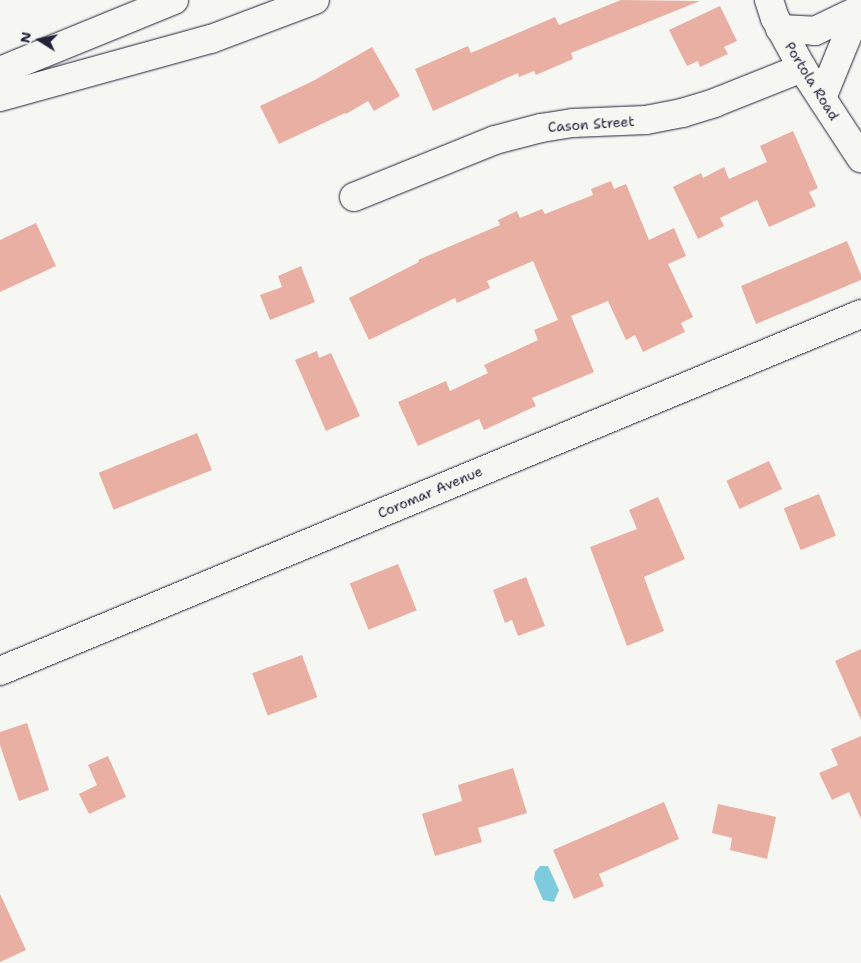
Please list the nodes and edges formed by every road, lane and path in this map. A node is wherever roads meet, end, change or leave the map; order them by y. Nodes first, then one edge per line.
1 (174, 0) edge
2 (315, 0) edge
3 (769, 0) edge
4 (859, 10) edge
5 (780, 29) junction
6 (802, 68) junction
7 (0, 72) edge
8 (0, 97) edge
9 (822, 98) junction
10 (861, 158) edge
11 (354, 197) dead end
12 (861, 314) edge
13 (0, 671) edge

1 - 7 main road
2 - 8 main road
3 - 5 main road, Portola Road
4 - 5 main road
4 - 9 main road
5 - 6 main road, Portola Road
6 - 9 main road, Portola Road
6 - 11 main road, Cason Street
9 - 10 main road, Portola Road
12 - 13 main road, Coromar Avenue

